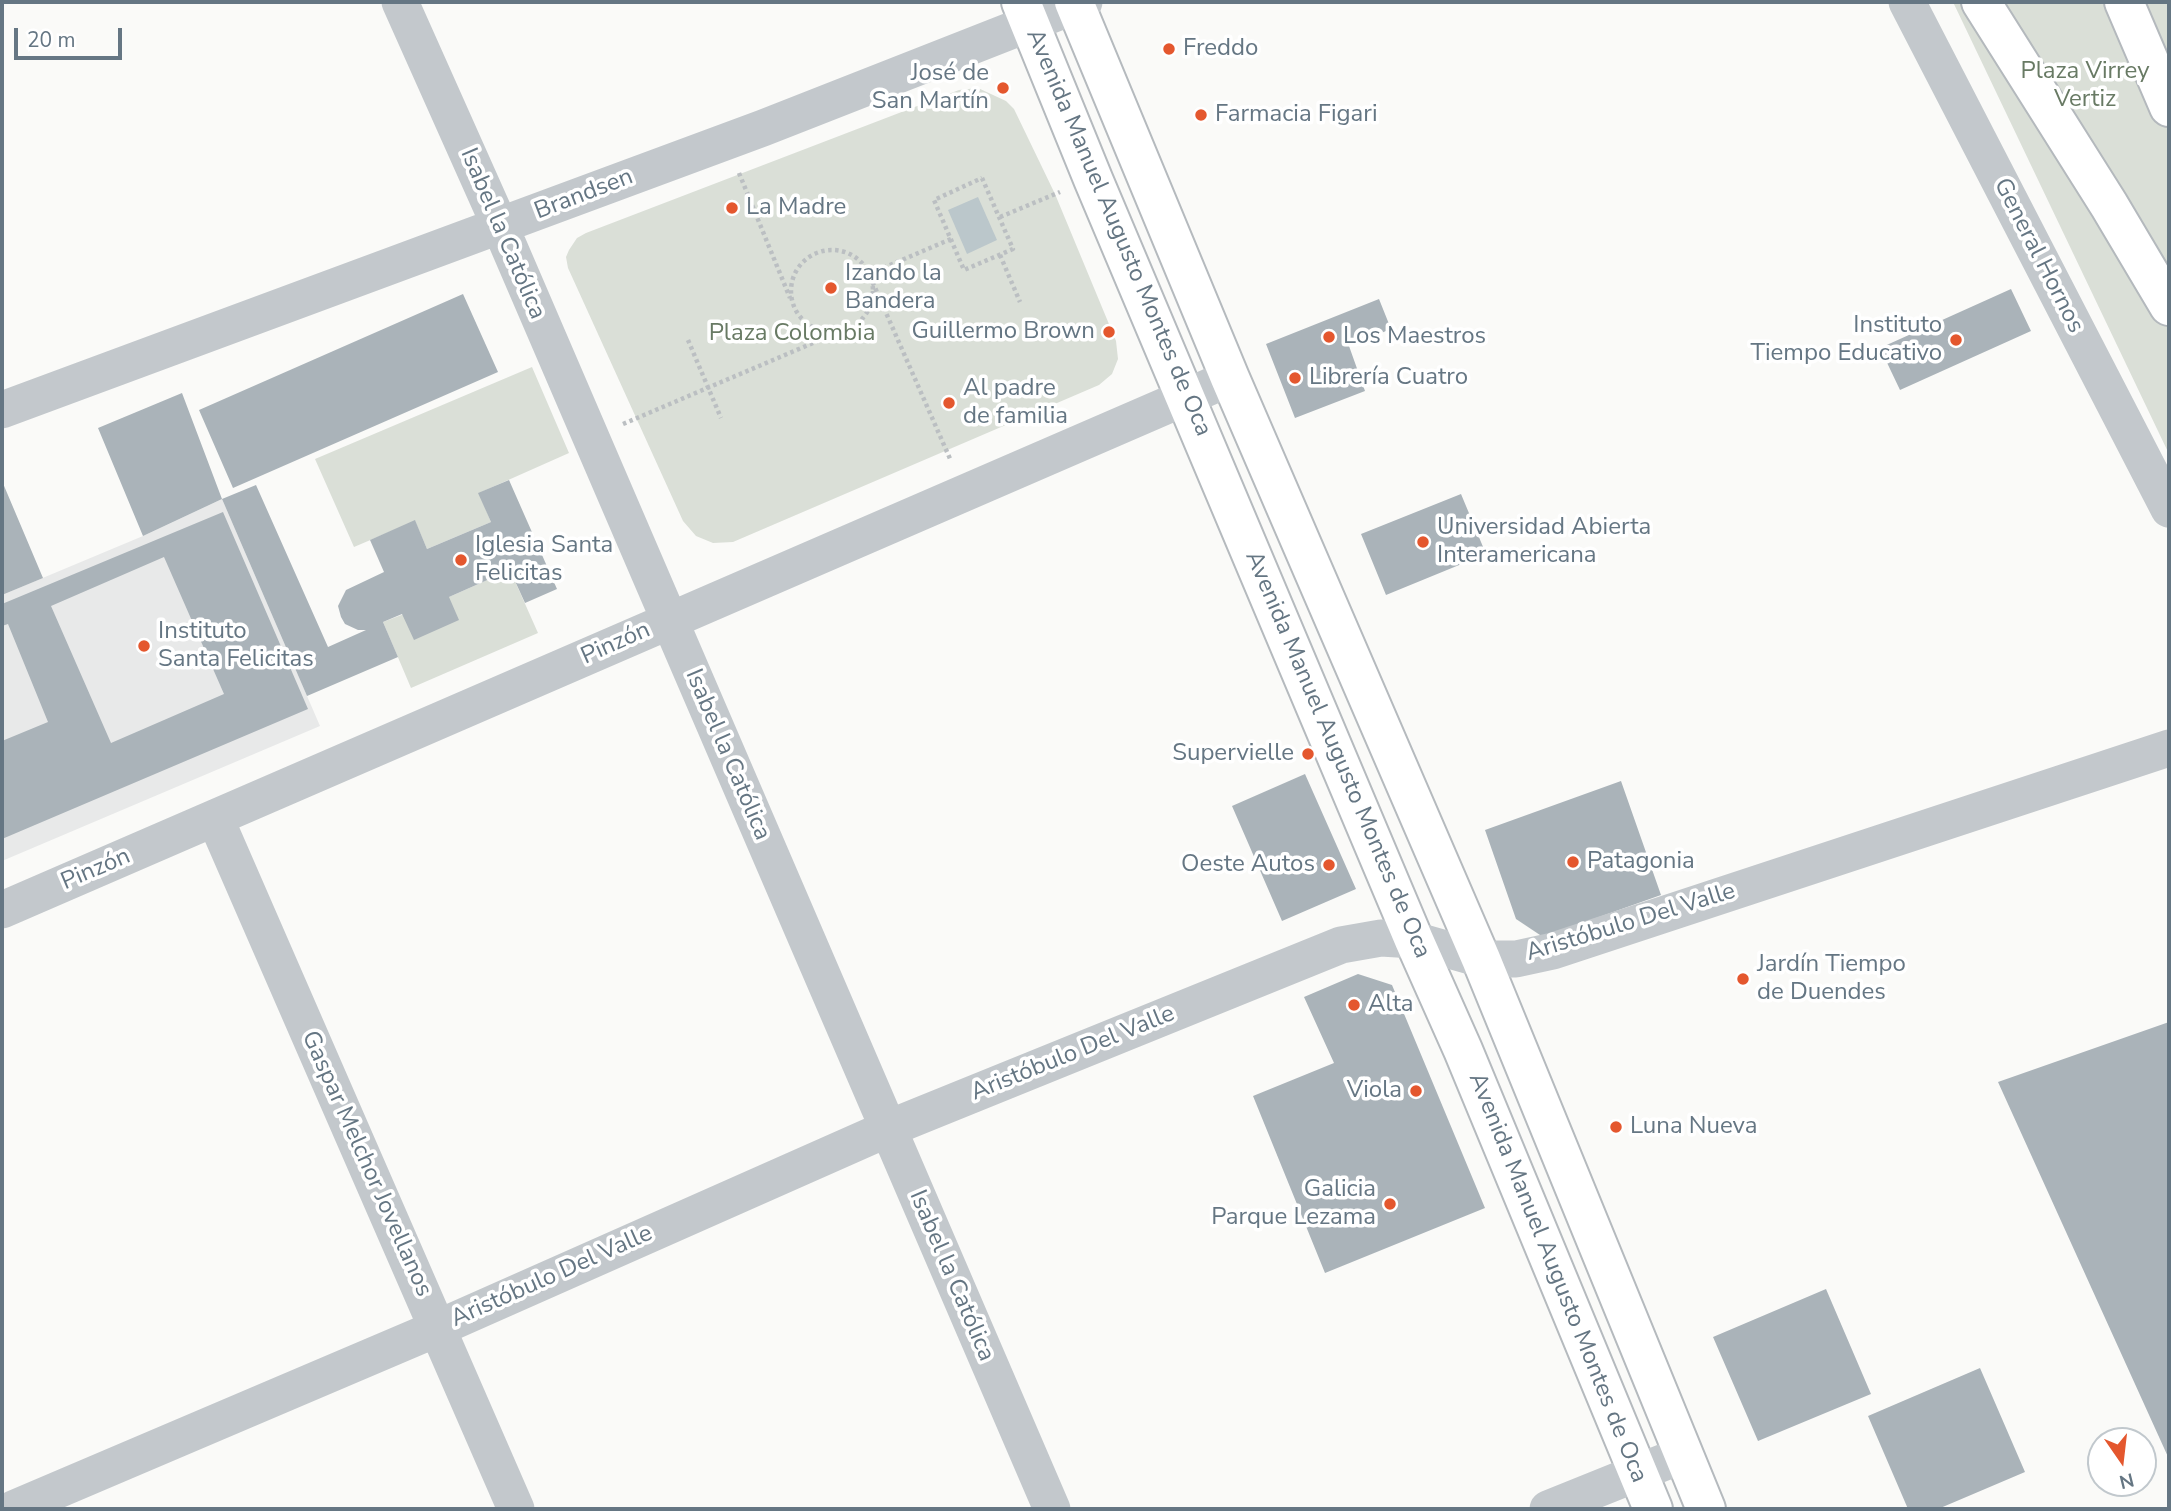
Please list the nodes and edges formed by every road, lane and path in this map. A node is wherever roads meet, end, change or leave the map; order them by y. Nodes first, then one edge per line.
1 (400, 2) edge
2 (1907, 2) edge
3 (2124, 2) edge
4 (1078, 3) edge
5 (1026, 13) edge
6 (1989, 16) edge
7 (2169, 107) edge
8 (726, 142) junction
9 (1093, 179) junction
10 (1000, 217) junction
11 (500, 226) junction
12 (951, 239) junction
13 (1000, 255) junction
14 (869, 274) junction
15 (1020, 302) dead end
16 (2169, 306) edge
17 (794, 309) junction
18 (841, 331) junction
19 (688, 340) dead end
20 (1230, 378) junction
21 (708, 388) junction
22 (1186, 396) junction
23 (2, 410) edge
24 (721, 418) dead end
25 (590, 438) junction
26 (965, 492) junction
27 (2169, 509) edge
28 (669, 621) junction
29 (2169, 748) edge
30 (215, 818) junction
31 (2, 910) edge
32 (1414, 940) junction
33 (1481, 959) junction
34 (887, 1129) junction
35 (438, 1328) junction
36 (1682, 1455) junction
37 (1638, 1473) junction
38 (13, 1509) edge
39 (516, 1509) edge
40 (1052, 1509) edge
41 (1548, 1509) edge
42 (1653, 1509) edge
43 (1706, 1509) edge

1 - 11 street, Isabel la Católica
2 - 27 street, General Hornos
3 - 7 main road
4 - 5 street, Brandsen
4 - 20 main road, Avenida Manuel Augusto Montes de Oca
5 - 8 street, Brandsen
5 - 9 main road, Avenida Manuel Augusto Montes de Oca
6 - 16 main road
8 - 11 street, Brandsen
8 - 17 path
9 - 10 path
9 - 22 main road, Avenida Manuel Augusto Montes de Oca
10 - 12 path
10 - 13 path
11 - 23 street, Brandsen
11 - 25 street, Isabel la Católica
12 - 13 path
12 - 14 path
13 - 15 path
14 - 17 path
14 - 18 path
14 - 26 path
17 - 18 path
18 - 21 path
19 - 21 path
20 - 22 street, Pinzón
20 - 33 main road, Avenida Manuel Augusto Montes de Oca
21 - 24 path
21 - 25 path
22 - 26 street, Pinzón
22 - 32 main road, Avenida Manuel Augusto Montes de Oca
25 - 28 street, Isabel la Católica
26 - 28 street, Pinzón
28 - 30 street, Pinzón
28 - 34 street, Isabel la Católica
29 - 33 street, Aristóbulo Del Valle
30 - 31 street, Pinzón
30 - 35 street, Gaspar Melchor Jovellanos
32 - 33 street, Aristóbulo Del Valle
32 - 34 street, Aristóbulo Del Valle
32 - 37 main road, Avenida Manuel Augusto Montes de Oca
33 - 36 main road, Avenida Manuel Augusto Montes de Oca
34 - 35 street, Aristóbulo Del Valle
34 - 40 street, Isabel la Católica
35 - 38 street, Aristóbulo Del Valle
35 - 39 street, Gaspar Melchor Jovellanos
36 - 37 street
36 - 43 main road, Avenida Manuel Augusto Montes de Oca
37 - 41 street
37 - 42 main road, Avenida Manuel Augusto Montes de Oca

